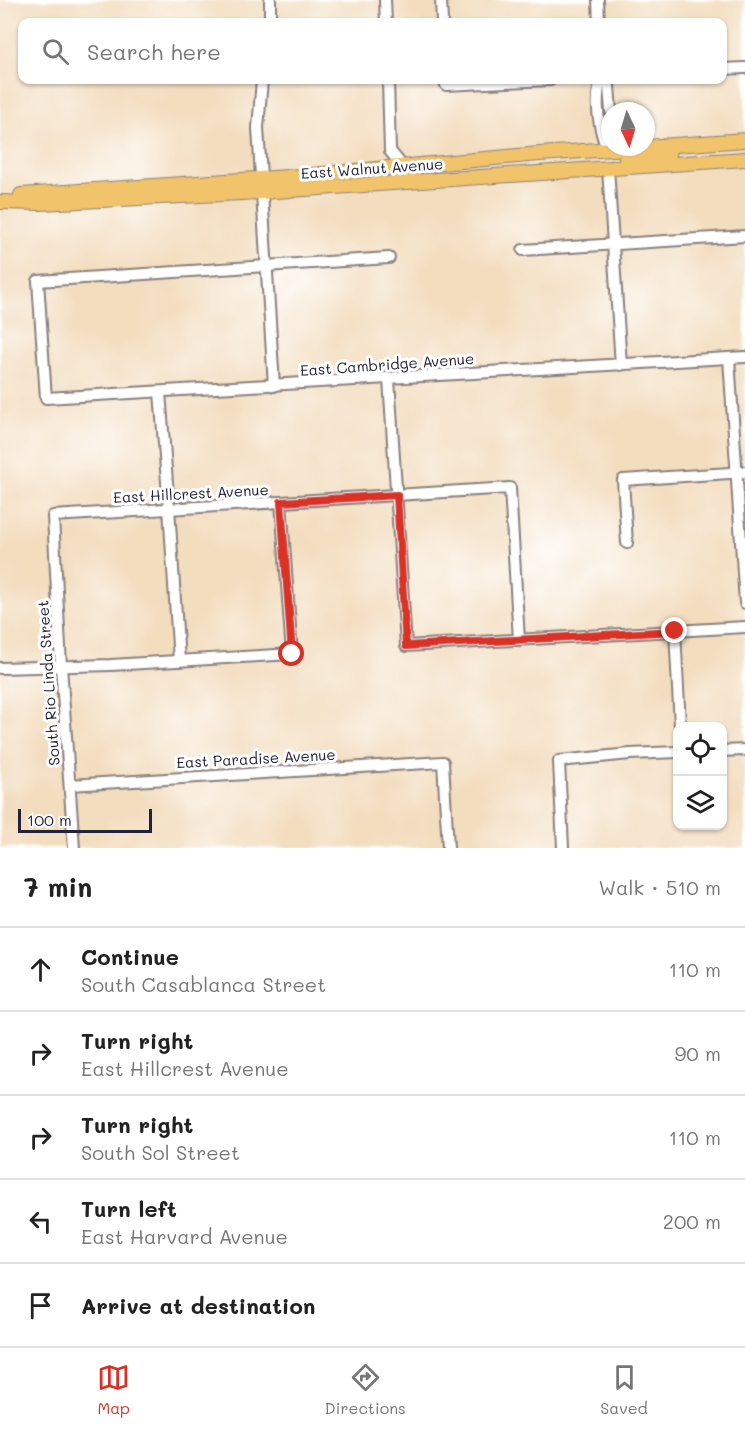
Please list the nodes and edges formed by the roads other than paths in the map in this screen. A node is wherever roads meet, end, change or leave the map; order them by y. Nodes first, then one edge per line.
1 (270, 0) edge
2 (385, 0) edge
3 (441, 0) edge
4 (598, 0) edge
5 (270, 18) edge
6 (386, 18) edge
7 (442, 18) edge
8 (599, 18) edge
9 (745, 68) edge
10 (727, 69) edge
11 (262, 84) edge
12 (388, 84) edge
13 (601, 84) edge
14 (607, 84) edge
15 (610, 102) edge
16 (601, 135) edge
17 (745, 140) edge
18 (702, 143) junction
19 (655, 146) edge
20 (601, 147) edge
21 (601, 152) edge
22 (745, 159) edge
23 (403, 168) junction
24 (608, 168) junction
25 (524, 174) junction
26 (406, 182) junction
27 (261, 185) junction
28 (0, 196) edge
29 (0, 202) edge
30 (745, 236) edge
31 (614, 245) junction
32 (523, 250) dead end
33 (388, 258) dead end
34 (266, 266) junction
35 (745, 357) edge
36 (729, 358) junction
37 (621, 365) junction
38 (389, 379) junction
39 (274, 386) junction
40 (160, 392) junction
41 (741, 473) edge
42 (397, 495) junction
43 (281, 502) junction
44 (169, 508) junction
45 (53, 516) joint
46 (627, 543) dead end
47 (745, 603) edge
48 (745, 627) edge
49 (675, 631) junction
50 (519, 640) junction
51 (178, 661) junction
52 (61, 666) junction
53 (0, 668) edge
54 (680, 722) edge
55 (745, 750) edge
56 (727, 751) edge
57 (673, 752) edge
58 (70, 785) junction
59 (74, 848) edge
60 (448, 848) edge
61 (563, 848) edge

1 - 5 street
2 - 6 street
3 - 7 street
4 - 8 street
9 - 10 street
11 - 27 street
12 - 23 street
13 - 16 street
14 - 15 street
17 - 18 main road
18 - 19 main road
18 - 24 main road
20 - 23 main road, East Walnut Avenue
21 - 25 main road
22 - 24 main road, East Walnut Avenue
23 - 26 main road
23 - 27 main road, East Walnut Avenue
24 - 25 main road, East Walnut Avenue
24 - 31 street
25 - 26 main road, East Walnut Avenue
26 - 27 main road, East Walnut Avenue
27 - 28 main road, East Walnut Avenue
27 - 29 main road, East Walnut Avenue
27 - 34 street
30 - 31 street
31 - 32 street
31 - 37 street
33 - 34 street
34 - 39 street
34 - 40 street, East Cambridge Avenue
35 - 36 street, East Cambridge Avenue
36 - 37 street, East Cambridge Avenue
36 - 41 street
37 - 38 street, East Cambridge Avenue
38 - 39 street, East Cambridge Avenue
38 - 42 street
39 - 40 street, East Cambridge Avenue
40 - 44 street
41 - 46 street
41 - 47 street
42 - 43 street, East Hillcrest Avenue
42 - 50 street
42 - 50 street, East Hillcrest Avenue
43 - 44 street, East Hillcrest Avenue
43 - 51 street
44 - 45 street, East Hillcrest Avenue
44 - 51 street
45 - 52 street, South Rio Linda Street
48 - 49 street
49 - 50 street
49 - 54 street
51 - 52 street
52 - 53 street
52 - 58 street, South Rio Linda Street
55 - 56 street
57 - 61 street
58 - 59 street, South Rio Linda Street
58 - 60 street, East Paradise Avenue

